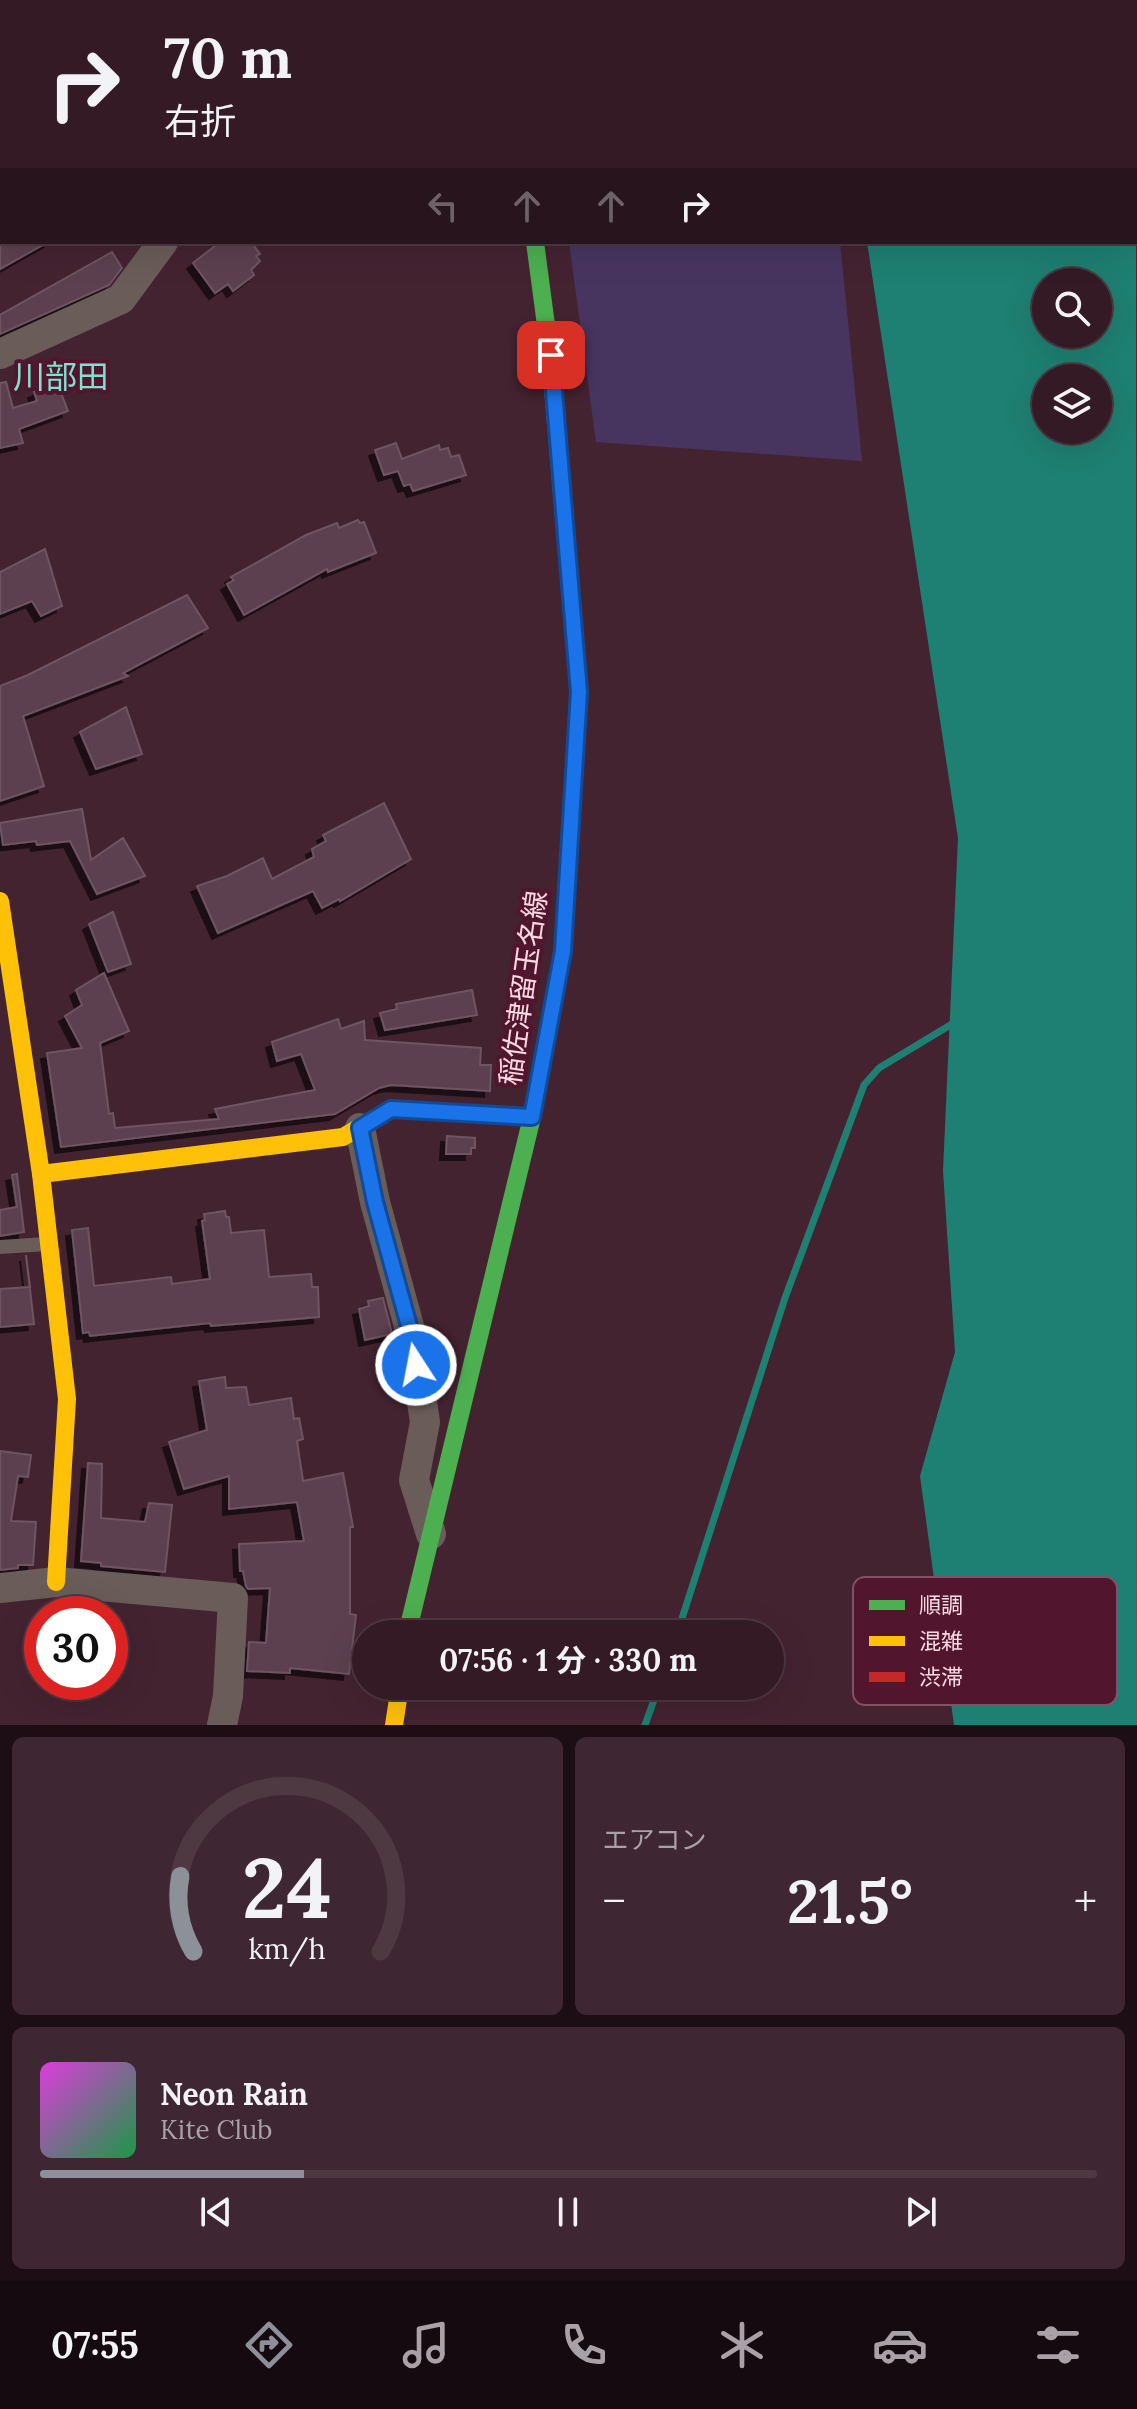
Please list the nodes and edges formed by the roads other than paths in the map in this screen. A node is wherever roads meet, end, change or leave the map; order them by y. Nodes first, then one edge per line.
1 (157, 244) edge
2 (535, 244) edge
3 (0, 354) edge
4 (0, 901) edge
5 (532, 1117) junction
6 (360, 1128) junction
7 (41, 1174) junction
8 (49, 1243) junction
9 (0, 1247) edge
10 (431, 1534) junction
11 (56, 1582) junction
12 (3, 1587) edge
13 (410, 1620) edge
14 (398, 1700) edge
15 (222, 1725) edge
16 (394, 1725) edge

1 - 3 street
2 - 5 main road, 稲佐津留玉名線
4 - 7 main road
5 - 6 main road
5 - 10 main road, 稲佐津留玉名線
6 - 7 main road
6 - 10 street
7 - 8 main road
8 - 9 lane
8 - 11 main road
10 - 13 main road, 稲佐津留玉名線
11 - 12 street
11 - 15 street
14 - 16 main road

